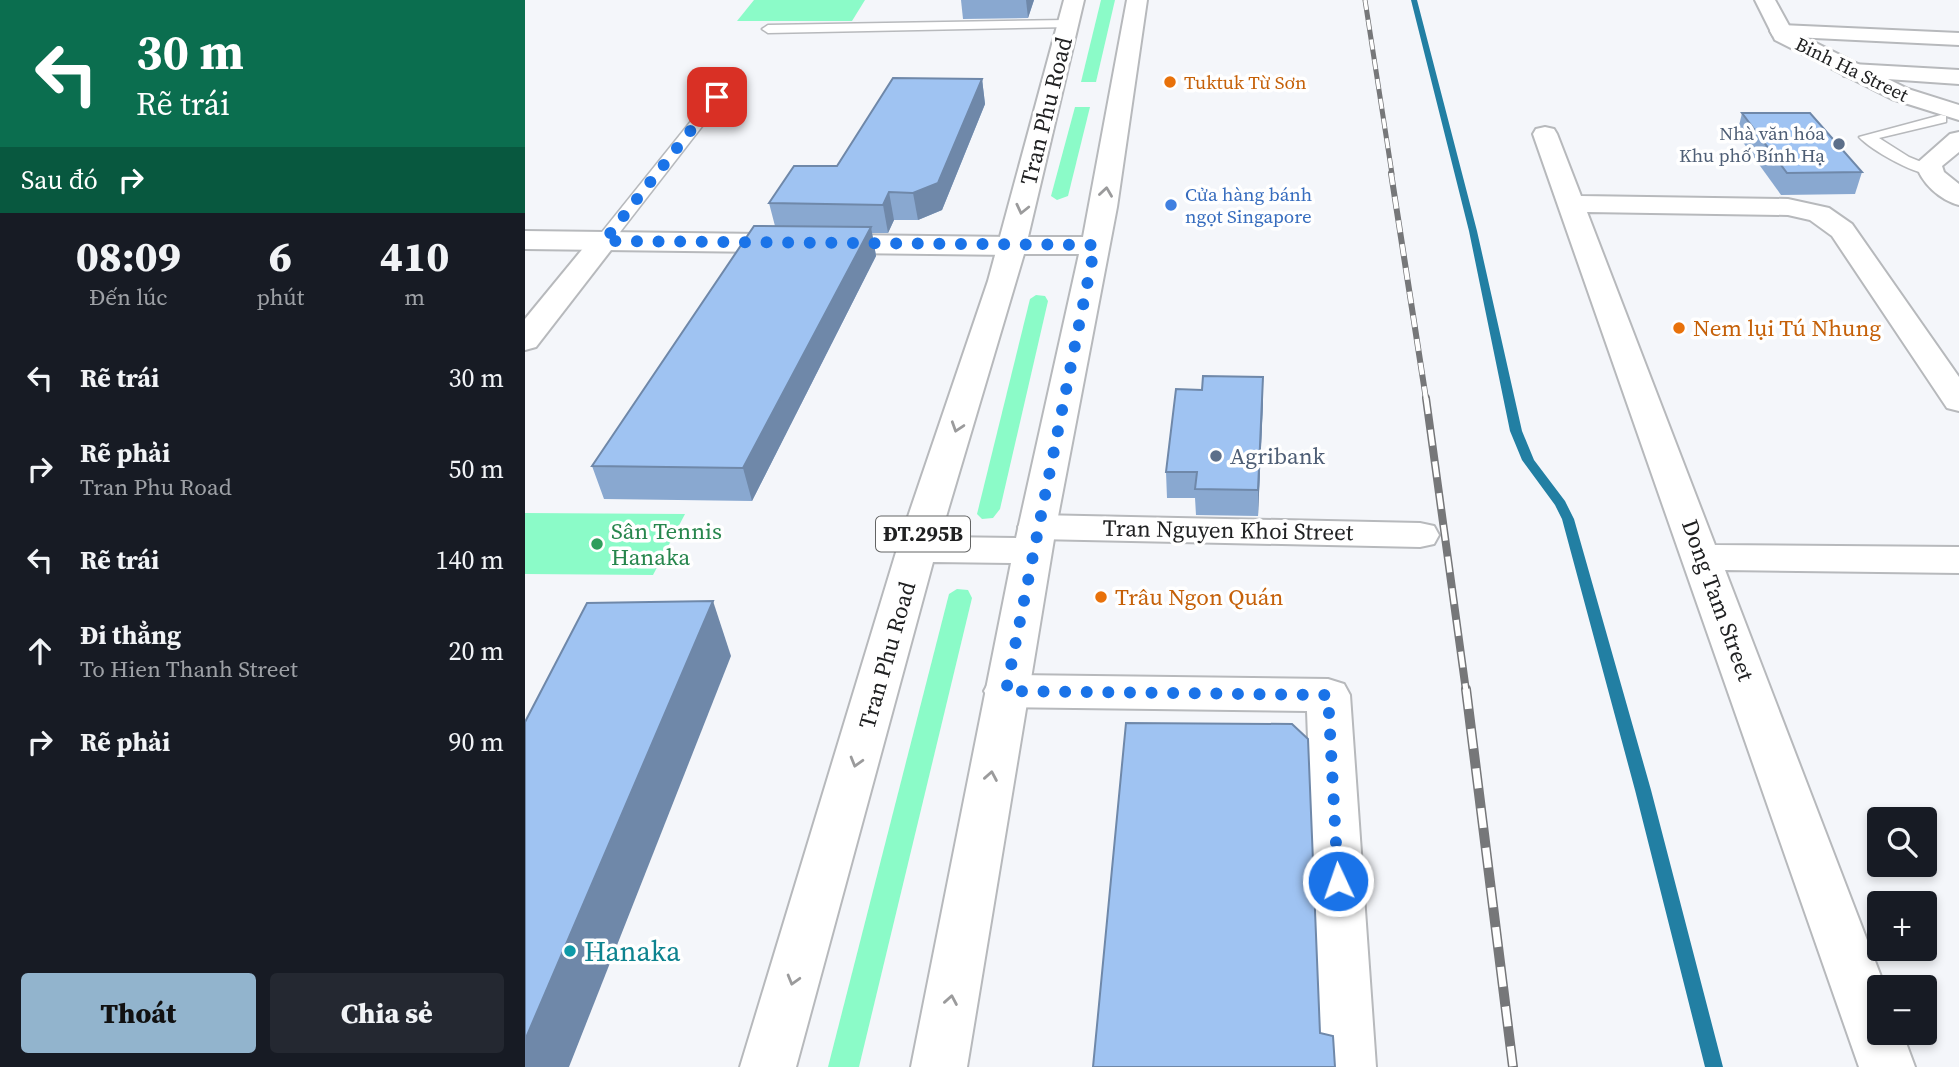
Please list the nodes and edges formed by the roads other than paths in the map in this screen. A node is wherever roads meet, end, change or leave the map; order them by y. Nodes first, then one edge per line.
1 (1137, 0) edge
2 (1765, 0) edge
3 (1070, 12) edge
4 (768, 29) dead end
5 (1781, 31) junction
6 (1959, 39) edge
7 (1851, 71) junction
8 (1959, 76) edge
9 (717, 97) dead end
10 (1950, 116) edge
11 (1545, 134) dead end
12 (1959, 139) edge
13 (1931, 171) junction
14 (1959, 197) edge
15 (1570, 204) junction
16 (525, 240) edge
17 (604, 241) junction
18 (1095, 245) junction
19 (1012, 246) junction
20 (525, 340) edge
21 (1959, 401) edge
22 (1420, 535) dead end
23 (1035, 539) junction
24 (918, 550) junction
25 (1702, 557) junction
26 (1959, 560) edge
27 (1006, 691) junction
28 (768, 1067) edge
29 (939, 1067) edge
30 (1348, 1067) edge
31 (1887, 1067) edge

18 -> 1 street
2 - 5 street, Binh Ha Street
3 - 4 lane
3 -> 19 street, Tran Phu Road / ĐT.295B
5 - 6 street
5 - 7 street, Binh Ha Street
7 - 8 street
7 - 10 street, Binh Ha Street
9 - 17 lane
10 - 13 lane
11 - 15 street, Dong Tam Street
12 - 13 street
13 - 14 street
15 - 21 street
15 - 25 street, Dong Tam Street
16 - 17 street
17 - 19 street
17 - 20 street
18 - 19 street
18 - 23 street
19 -> 24 street, Tran Phu Road / ĐT.295B
22 - 23 street, Tran Nguyen Khoi Street
23 - 24 street, Tran Nguyen Khoi Street
23 - 27 street
24 -> 28 street, Tran Phu Road / ĐT.295B
25 - 26 street
25 - 31 street, Dong Tam Street
29 -> 27 street
27 - 30 street

